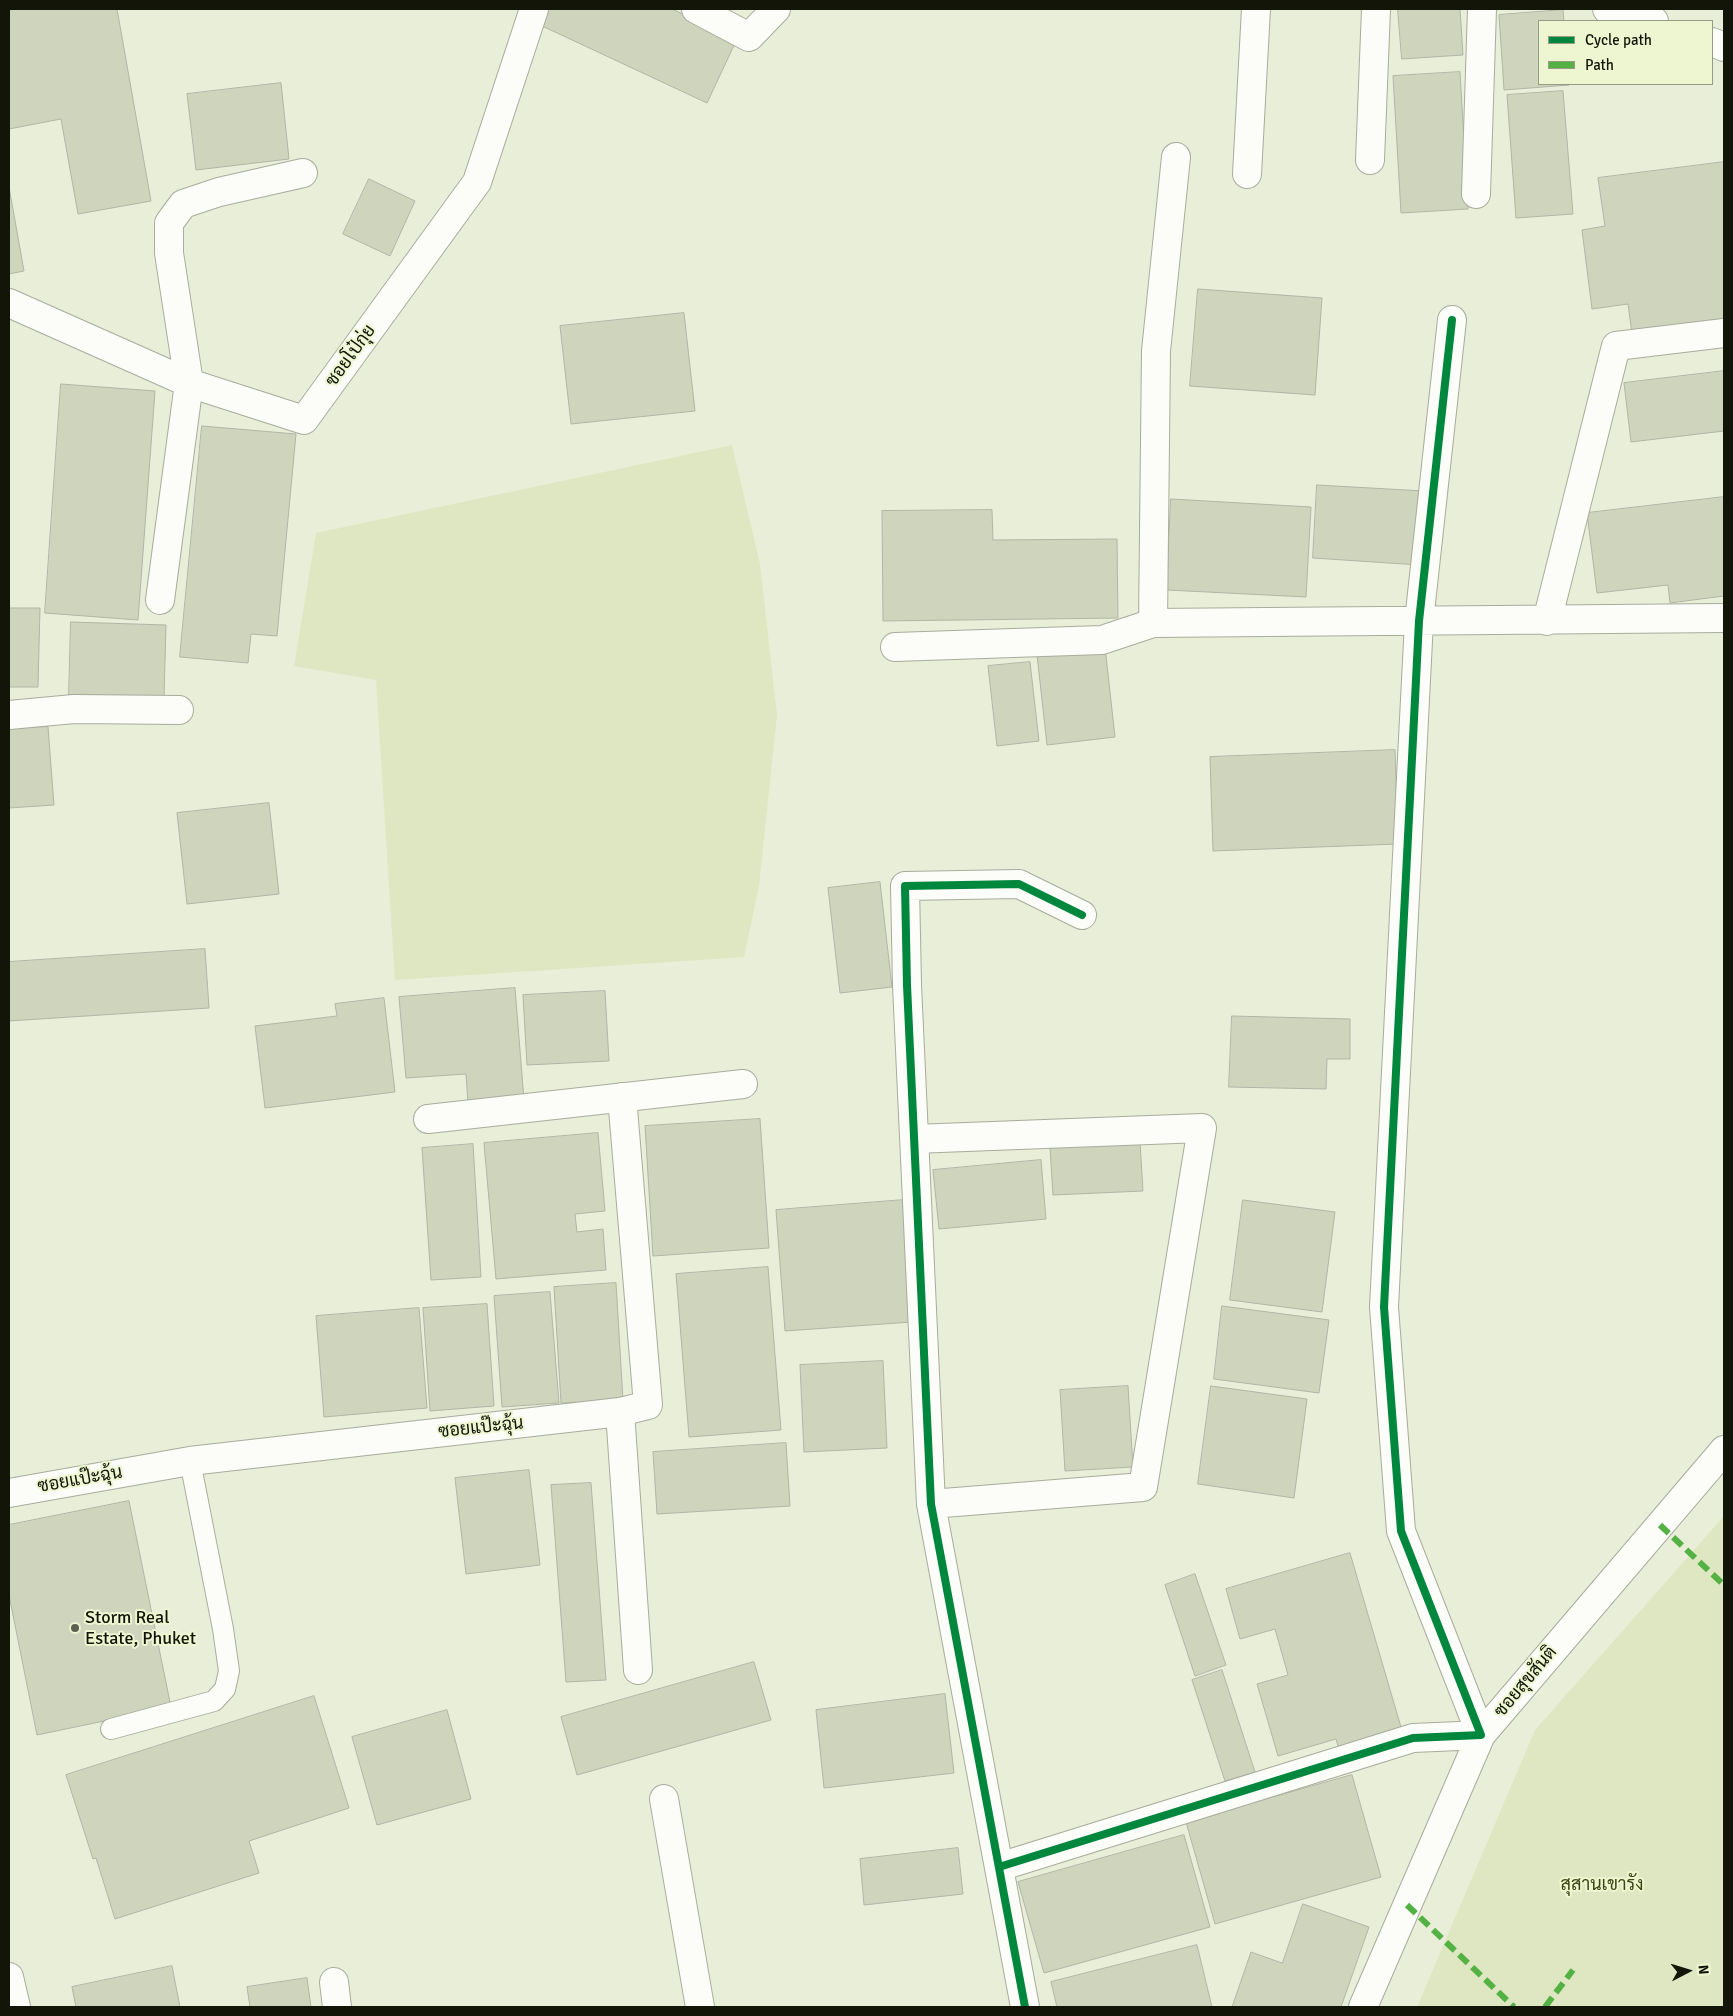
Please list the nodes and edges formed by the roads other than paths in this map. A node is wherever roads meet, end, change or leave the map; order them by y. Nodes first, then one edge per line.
1 (534, 9) edge
2 (696, 9) edge
3 (776, 9) edge
4 (1256, 9) edge
5 (1376, 9) edge
6 (1482, 9) edge
7 (1607, 9) edge
8 (1650, 20) edge
9 (1176, 157) dead end
10 (1370, 160) dead end
11 (303, 172) dead end
12 (1248, 174) dead end
13 (1476, 194) dead end
14 (9, 303) edge
15 (1452, 320) dead end
16 (1724, 333) edge
17 (189, 383) junction
18 (160, 600) dead end
19 (1724, 618) edge
20 (1419, 621) junction
21 (1547, 621) junction
22 (1153, 623) junction
23 (895, 647) dead end
24 (179, 710) dead end
25 (9, 715) edge
26 (1082, 915) dead end
27 (743, 1084) dead end
28 (622, 1097) junction
29 (428, 1119) dead end
30 (914, 1139) junction
31 (620, 1412) junction
32 (1724, 1450) edge
33 (190, 1461) junction
34 (9, 1493) edge
35 (931, 1504) junction
36 (638, 1670) dead end
37 (111, 1729) dead end
38 (1480, 1735) junction
39 (664, 1799) dead end
40 (999, 1867) junction
41 (9, 1977) edge
42 (16, 2007) edge
43 (700, 2007) edge
44 (1025, 2007) edge
45 (1363, 2007) edge

1 - 17 street, ซอยโป๋กุ่ย
2 - 3 street
4 - 12 street
5 - 10 street
6 - 13 street
7 - 8 street
9 - 22 street
11 - 17 street
14 - 17 street, ซอยโป๋กุ่ย
15 - 20 street
16 - 21 street
17 - 18 street
19 - 21 street
20 - 21 street
20 - 22 street
20 - 38 street
22 - 23 street
24 - 25 street
26 - 30 street
27 - 28 street
28 - 29 street
28 - 31 street, ซอยแป๊ะฉุ้น
30 - 35 street
30 - 35 street
31 - 33 street, ซอยแป๊ะฉุ้น
31 - 36 street
32 - 38 street, ซอยสุขสันติ
33 - 34 street, ซอยแป๊ะฉุ้น
33 - 37 lane
35 - 40 street
38 - 40 street
38 - 45 street, ซอยสุขสันติ
39 - 43 street
40 - 44 street
41 - 42 street

